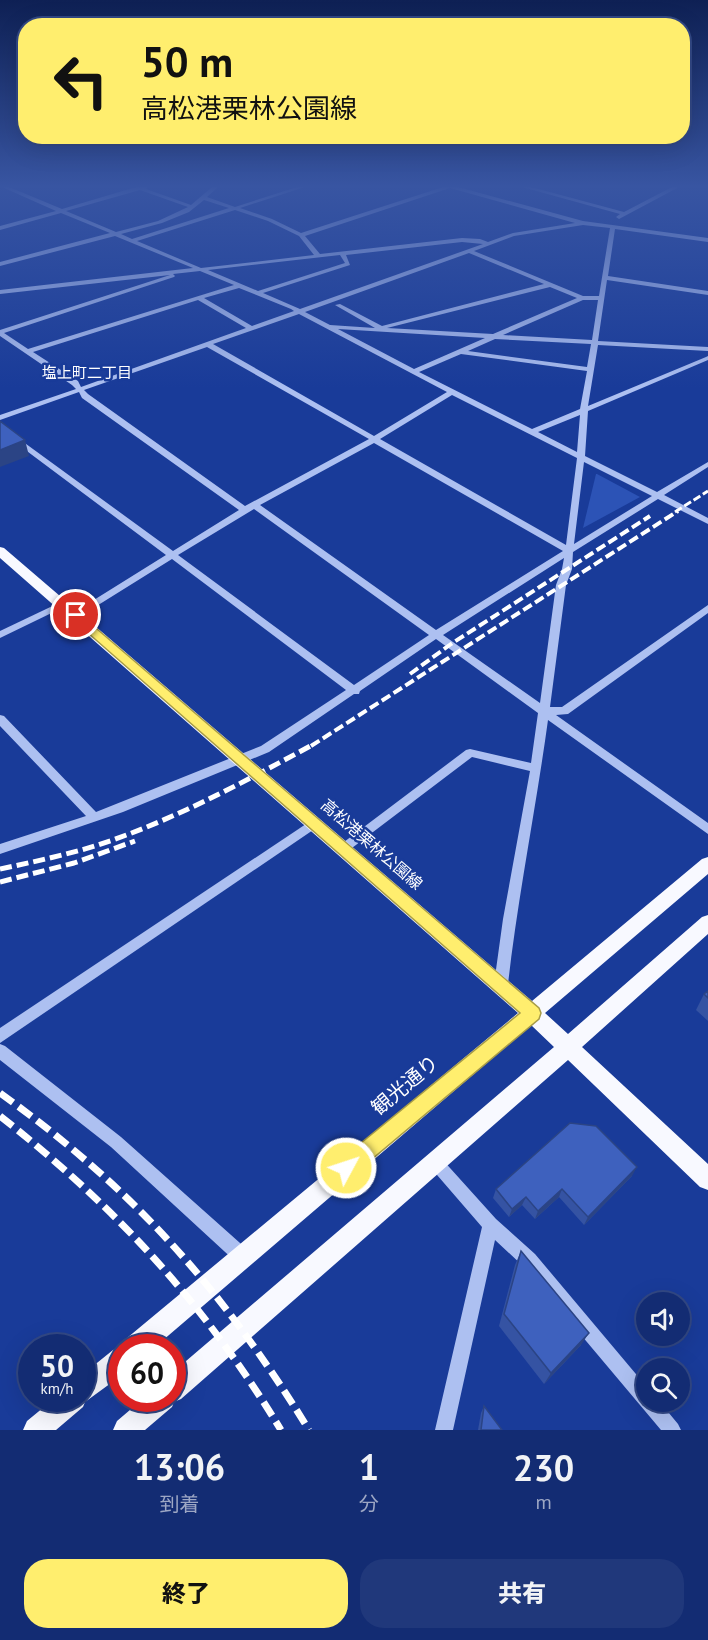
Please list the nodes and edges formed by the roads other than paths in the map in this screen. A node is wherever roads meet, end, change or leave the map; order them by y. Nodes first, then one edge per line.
1 (342, 253) edge
2 (40, 254) edge
3 (159, 254) edge
4 (336, 254) edge
5 (462, 254) edge
6 (476, 254) edge
7 (607, 254) edge
8 (318, 256) joint
9 (0, 264) edge
10 (195, 269) junction
11 (606, 278) junction
12 (241, 285) junction
13 (549, 285) junction
14 (0, 292) edge
15 (258, 293) junction
16 (708, 293) edge
17 (199, 298) junction
18 (582, 298) junction
19 (602, 298) junction
20 (338, 305) dead end
21 (300, 312) junction
22 (327, 327) junction
23 (381, 328) junction
24 (252, 329) junction
25 (372, 330) junction
26 (0, 332) edge
27 (496, 337) junction
28 (10, 340) junction
29 (596, 342) junction
30 (0, 343) edge
31 (207, 344) junction
32 (708, 349) edge
33 (28, 351) junction
34 (460, 352) junction
35 (708, 358) edge
36 (590, 369) junction
37 (413, 372) junction
38 (79, 390) junction
39 (452, 392) junction
40 (584, 409) junction
41 (0, 418) edge
42 (0, 427) edge
43 (532, 432) junction
44 (375, 439) junction
45 (581, 456) junction
46 (708, 464) edge
47 (657, 495) junction
48 (250, 508) junction
49 (708, 521) edge
50 (0, 550) edge
51 (568, 550) junction
52 (171, 555) junction
53 (63, 604) junction
54 (708, 608) edge
55 (76, 615) junction
56 (437, 634) junction
57 (0, 635) edge
58 (355, 691) junction
59 (544, 711) junction
60 (0, 719) edge
61 (240, 759) junction
62 (536, 768) junction
63 (95, 818) junction
64 (315, 823) junction
65 (708, 829) edge
66 (344, 848) junction
67 (0, 849) edge
68 (708, 864) edge
69 (708, 923) edge
70 (501, 984) junction
71 (533, 1013) junction
72 (0, 1036) edge
73 (568, 1046) junction
74 (0, 1051) edge
75 (436, 1163) junction
76 (708, 1179) edge
77 (490, 1225) junction
78 (243, 1258) junction
79 (152, 1334) edge
80 (108, 1370) edge
81 (186, 1378) edge
82 (96, 1380) edge
83 (636, 1387) edge
84 (57, 1412) edge
85 (147, 1412) edge
86 (657, 1412) edge
87 (36, 1430) edge
88 (126, 1430) edge
89 (444, 1430) edge
90 (672, 1430) edge

1 - 15 street
2 - 9 street
3 - 10 street
4 - 8 street
5 - 21 street
6 - 13 street
7 - 11 street
8 - 10 street
10 - 12 street
10 - 14 street
10 - 26 street
11 - 16 street
11 - 19 street
12 - 15 street
12 - 17 street
13 - 18 street
13 - 23 street
15 - 21 street
17 - 24 street
17 - 33 street
18 - 19 street
18 - 27 street
19 - 29 street
20 - 23 street
21 - 22 street
21 - 24 street
22 - 25 street
22 - 37 street
23 - 25 street
24 - 31 street
25 - 27 street
26 - 28 street
27 - 29 street
27 - 34 street
28 - 30 street
28 - 33 street
29 - 32 street
29 - 36 street
31 - 38 street
31 - 44 street
33 - 38 street
34 - 36 street
34 - 37 street
35 - 40 street
36 - 40 street
37 - 39 street
38 - 41 street
38 - 48 street
39 - 43 street
39 - 44 street
40 - 43 street
40 - 45 street
42 - 52 street
43 - 45 street
44 - 48 street
44 - 51 street
45 - 47 street
45 - 51 street
46 - 47 street
47 - 49 street
47 - 51 street
48 - 52 street
48 - 56 street
50 - 53 main road, 高松港栗林公園線
51 - 56 street
51 - 59 street
52 - 55 street
52 - 58 street
53 - 55 main road, 高松港栗林公園線
53 - 57 street
54 - 59 street
55 - 61 main road, 高松港栗林公園線
56 - 58 street
56 - 59 street
58 - 61 street
59 - 62 street
59 - 65 street
60 - 63 street
61 - 63 street
61 - 64 main road, 高松港栗林公園線
62 - 66 street
62 - 70 street
63 - 67 street
64 - 66 main road, 高松港栗林公園線
64 - 72 street
66 - 70 main road, 高松港栗林公園線
68 - 71 main road, 観光通り
69 - 73 main road
70 - 71 main road, 高松港栗林公園線
71 - 73 main road, 高松港栗林公園線
71 - 78 main road, 観光通り
73 - 75 main road
73 - 76 main road, 高松港栗林公園線
74 - 78 street
75 - 77 street
75 - 81 main road
77 - 83 street
77 - 89 street
78 - 79 main road, 観光通り
80 - 82 main road
84 - 87 main road
85 - 88 main road
86 - 90 street

